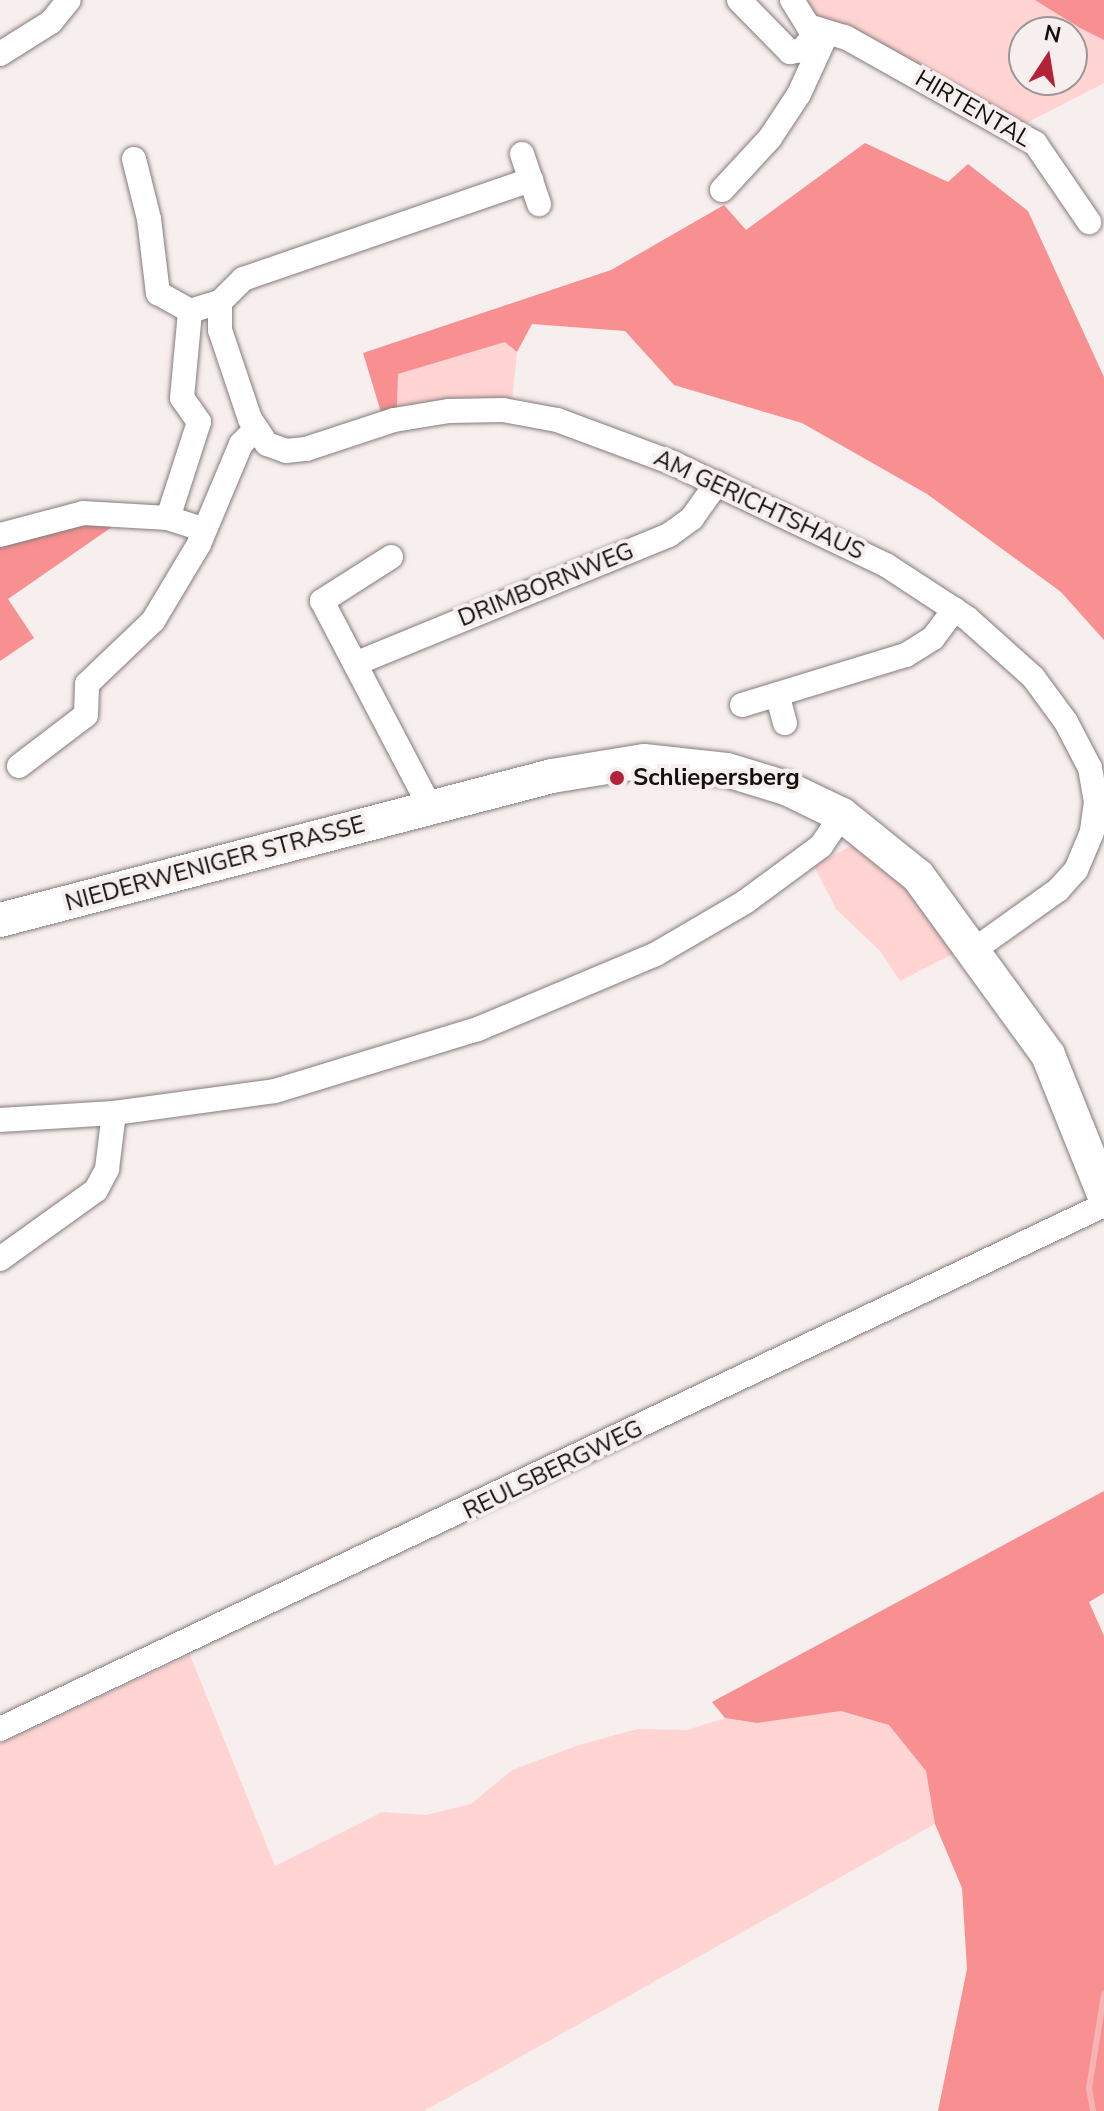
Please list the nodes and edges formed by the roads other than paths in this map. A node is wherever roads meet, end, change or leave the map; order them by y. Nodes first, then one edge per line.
1 (69, 0) edge
2 (739, 0) edge
3 (792, 0) edge
4 (822, 33) junction
5 (0, 54) edge
6 (522, 154) dead end
7 (134, 159) dead end
8 (531, 180) junction
9 (722, 190) dead end
10 (539, 204) dead end
11 (1089, 222) dead end
12 (220, 302) junction
13 (190, 311) junction
14 (255, 430) junction
15 (717, 483) junction
16 (168, 518) junction
17 (204, 530) junction
18 (0, 535) edge
19 (391, 557) dead end
20 (955, 609) junction
21 (357, 663) junction
22 (778, 697) junction
23 (742, 705) dead end
24 (785, 723) dead end
25 (19, 766) dead end
26 (431, 809) junction
27 (842, 815) junction
28 (0, 920) edge
29 (974, 950) junction
30 (114, 1113) junction
31 (0, 1120) edge
32 (1104, 1194) edge
33 (1104, 1205) edge
34 (0, 1259) edge
35 (0, 1729) edge

1 - 5 street
2 - 4 street
3 - 4 street
4 - 9 street
4 - 11 street, HIRTENTAL
6 - 8 street
7 - 13 street
8 - 10 street
8 - 12 street
12 - 13 street
12 - 14 street
13 - 16 street
14 - 15 street, AM GERICHTSHAUS
14 - 17 street
15 - 20 street, AM GERICHTSHAUS
15 - 21 street, DRIMBORNWEG
16 - 17 street
16 - 18 street
17 - 25 street
19 - 21 street
20 - 22 street
20 - 29 street, AM GERICHTSHAUS
21 - 26 street
22 - 23 street
22 - 24 street
26 - 27 street, NIEDERWENIGER STRASSE
26 - 28 street, NIEDERWENIGER STRASSE
27 - 29 street, NIEDERWENIGER STRASSE
27 - 30 street
29 - 32 street, NIEDERWENIGER STRASSE
30 - 31 street
30 - 34 street
33 - 35 street, REULSBERGWEG

